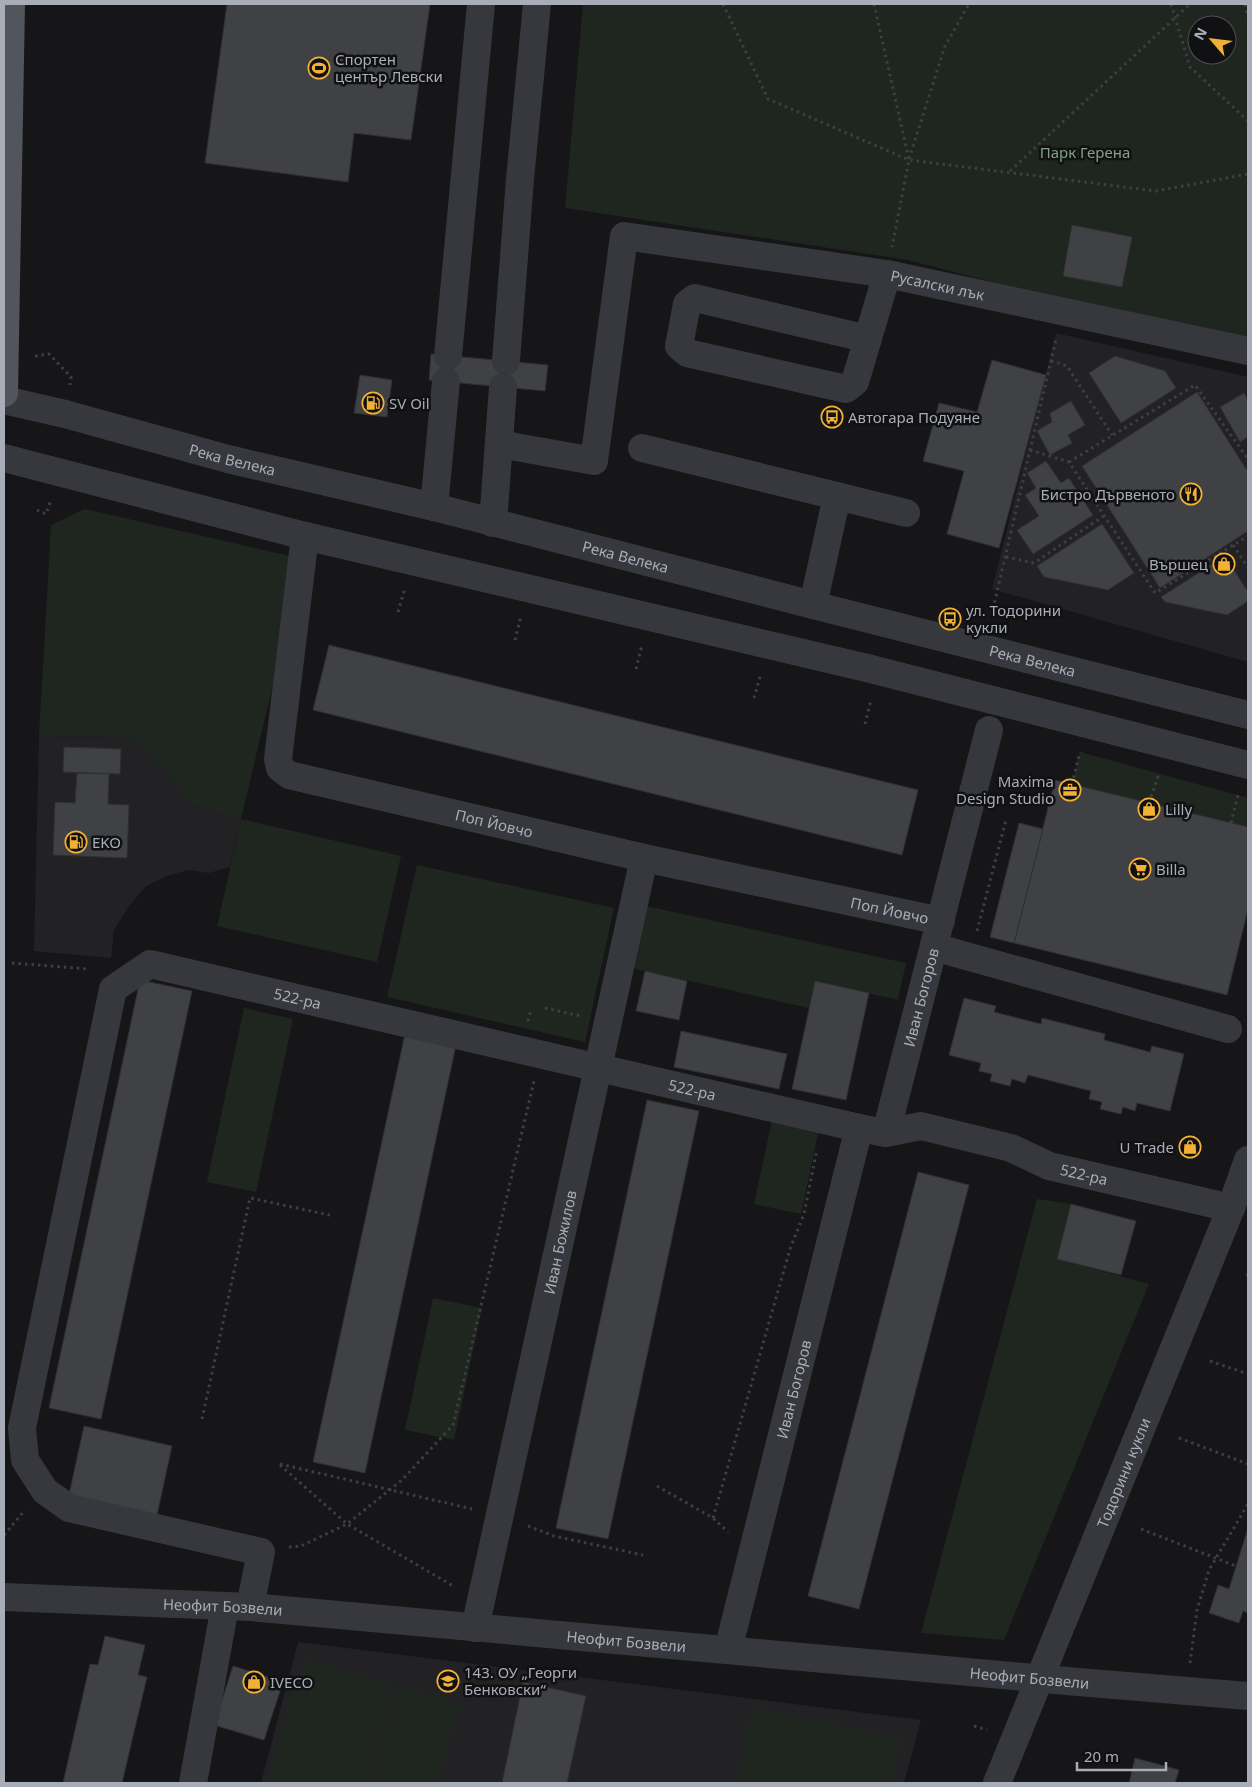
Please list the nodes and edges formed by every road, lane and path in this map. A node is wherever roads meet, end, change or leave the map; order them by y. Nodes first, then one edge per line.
1 (11, 4) edge
2 (481, 4) edge
3 (538, 4) edge
4 (723, 4) edge
5 (874, 4) edge
6 (969, 4) edge
7 (1171, 4) edge
8 (1190, 4) edge
9 (1245, 4) edge
10 (1175, 18) junction
11 (1248, 18) edge
12 (1248, 121) edge
13 (909, 160) junction
14 (1009, 171) junction
15 (1248, 174) edge
16 (887, 274) junction
17 (1063, 312) junction
18 (868, 339) junction
19 (1248, 351) edge
20 (36, 356) dead end
21 (1051, 361) junction
22 (70, 387) dead end
23 (4, 393) edge
24 (4, 400) edge
25 (1112, 435) junction
26 (499, 444) junction
27 (642, 448) dead end
28 (1030, 450) junction
29 (4, 458) edge
30 (1248, 459) edge
31 (1069, 462) junction
32 (837, 496) junction
33 (51, 500) dead end
34 (434, 507) junction
35 (37, 510) dead end
36 (906, 513) dead end
37 (1105, 515) junction
38 (493, 523) junction
39 (305, 536) junction
40 (1248, 536) edge
41 (1233, 544) junction
42 (1006, 556) junction
43 (1248, 568) edge
44 (406, 585) dead end
45 (814, 606) junction
46 (993, 609) dead end
47 (398, 612) dead end
48 (522, 614) dead end
49 (515, 640) dead end
50 (642, 644) dead end
51 (636, 669) dead end
52 (760, 673) dead end
53 (754, 698) dead end
54 (871, 700) dead end
55 (1248, 715) edge
56 (865, 724) dead end
57 (990, 730) dead end
58 (1080, 752) dead end
59 (1248, 765) edge
60 (1159, 774) dead end
61 (1072, 784) dead end
62 (1238, 795) dead end
63 (1149, 803) dead end
64 (1006, 820) dead end
65 (1231, 823) dead end
66 (644, 858) junction
67 (938, 934) junction
68 (970, 957) junction
69 (12, 963) dead end
70 (88, 969) dead end
71 (545, 1008) dead end
72 (608, 1022) junction
73 (1228, 1028) dead end
74 (541, 1054) junction
75 (599, 1068) junction
76 (824, 1119) junction
77 (860, 1128) junction
78 (886, 1133) junction
79 (1248, 1160) edge
80 (1231, 1208) junction
81 (334, 1216) dead end
82 (1210, 1361) dead end
83 (1248, 1374) edge
84 (202, 1419) dead end
85 (1179, 1438) dead end
86 (1248, 1464) edge
87 (658, 1486) dead end
88 (389, 1490) junction
89 (1248, 1504) edge
90 (499, 1515) junction
91 (713, 1518) junction
92 (347, 1524) junction
93 (1141, 1529) dead end
94 (261, 1552) junction
95 (642, 1555) dead end
96 (752, 1555) junction
97 (1216, 1558) junction
98 (1236, 1566) dead end
99 (456, 1588) dead end
100 (4, 1597) edge
101 (238, 1607) junction
102 (474, 1628) junction
103 (728, 1650) junction
104 (1040, 1679) junction
105 (1186, 1691) junction
106 (1248, 1696) edge
107 (974, 1726) dead end
108 (986, 1730) dead end
109 (193, 1783) edge
110 (997, 1783) edge

1 - 23 main road
2 - 34 street
3 - 26 street
4 - 13 path
5 - 13 path
6 - 13 path
7 - 10 path
8 - 10 path
9 - 11 path
10 - 12 path
10 - 14 path
13 - 14 path
13 - 16 path
14 - 15 path
16 - 17 street, Русалски лък
16 - 18 street
16 - 26 street, Русалски лък
17 - 19 street, Русалски лък
17 - 21 path
18 - 18 street
20 - 22 path
21 - 25 path
21 - 28 path
24 - 34 street, Река Велека
25 - 30 path
25 - 31 path
26 - 38 street
27 - 32 street
28 - 31 path
28 - 42 path
29 - 39 street
31 - 37 path
32 - 36 street
32 - 45 street
33 - 35 path
34 - 38 street, Река Велека
37 - 41 path
37 - 42 path
38 - 45 street, Река Велека
39 - 59 street
39 - 66 street, Поп Йовчо
40 - 41 path
41 - 43 path
42 - 46 path
44 - 47 path
45 - 55 street, Река Велека
48 - 49 path
50 - 51 path
52 - 53 path
54 - 56 path
57 - 67 street, Иван Богоров
58 - 61 path
60 - 63 path
62 - 65 path
64 - 68 path
66 - 67 street, Поп Йовчо
66 - 72 street, Иван Божилов
67 - 68 street, Поп Йовчо
67 - 78 street, Иван Богоров
68 - 73 street, Поп Йовчо
69 - 70 path
71 - 72 path
72 - 75 street, Иван Божилов
74 - 75 street, 522-ра
74 - 88 path
74 - 94 street, 522-ра
75 - 76 street, 522-ра
75 - 90 street, Иван Божилов
76 - 77 street, 522-ра
76 - 91 path
77 - 78 street, 522-ра
77 - 96 street, Иван Богоров
78 - 80 street, 522-ра
79 - 80 street, Тодорини кукли
80 - 104 street, Тодорини кукли
81 - 84 path
82 - 83 path
85 - 86 path
87 - 91 path
88 - 90 path
88 - 92 path
88 - 92 path
89 - 97 path
90 - 95 path
90 - 102 street, Иван Божилов
91 - 96 path
92 - 94 path
92 - 99 path
93 - 97 path
94 - 101 street
96 - 103 street, Иван Богоров
97 - 98 path
97 - 105 path
100 - 101 street, Неофит Бозвели
101 - 102 street, Неофит Бозвели
101 - 109 street
102 - 103 street, Неофит Бозвели
103 - 104 street, Неофит Бозвели
104 - 105 street, Неофит Бозвели
104 - 110 street, Тодорини кукли
105 - 106 street, Неофит Бозвели
107 - 108 path

